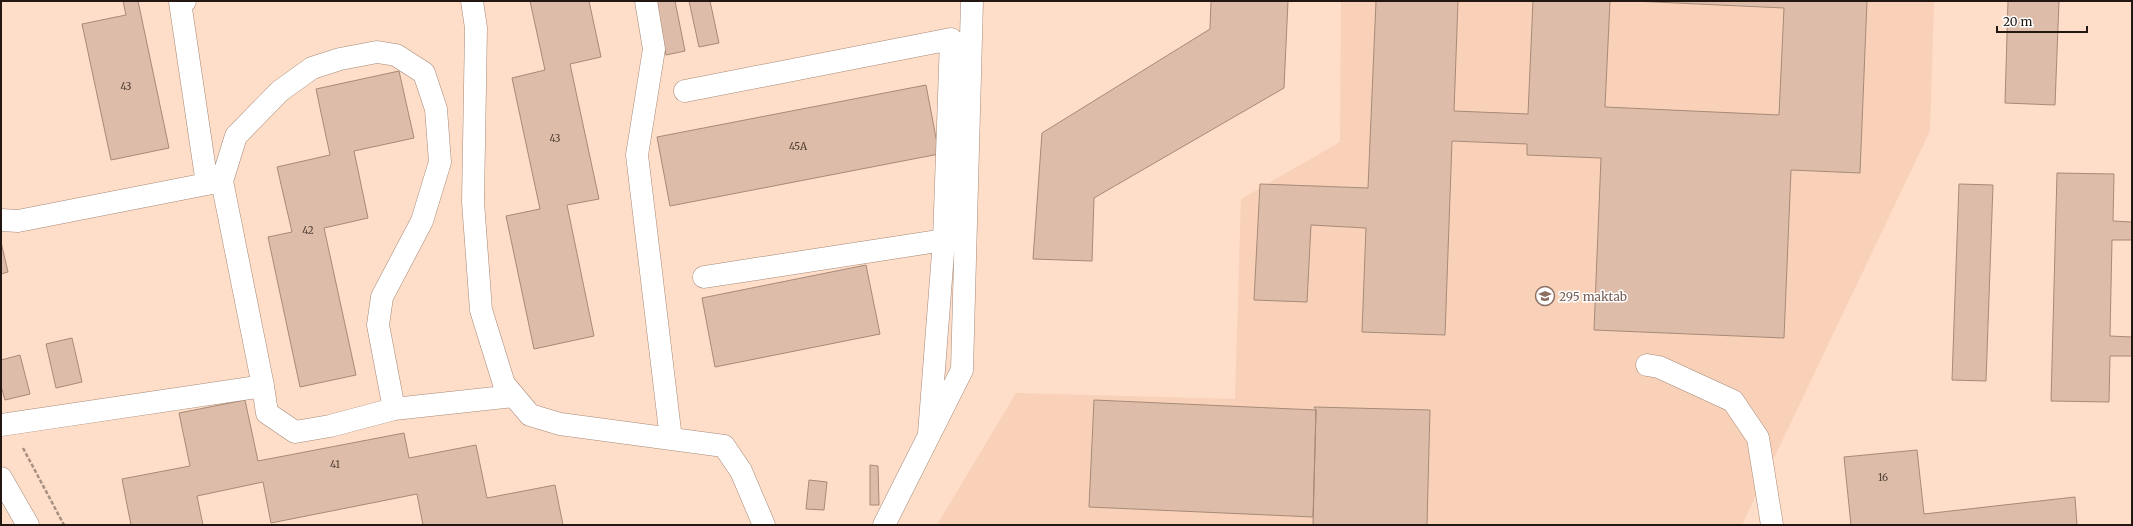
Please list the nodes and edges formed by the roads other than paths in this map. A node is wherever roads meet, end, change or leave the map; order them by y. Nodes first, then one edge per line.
1 (185, 1) edge
2 (472, 1) edge
3 (646, 1) edge
4 (972, 1) edge
5 (685, 91) dead end
6 (214, 183) junction
7 (1, 220) edge
8 (944, 240) junction
9 (704, 277) dead end
10 (1647, 365) dead end
11 (263, 386) junction
12 (514, 396) junction
13 (394, 410) junction
14 (9, 423) edge
15 (929, 434) junction
16 (671, 439) junction
17 (1, 478) edge
18 (28, 525) edge
19 (764, 525) edge
20 (884, 525) edge
21 (1772, 525) edge

1 - 6 street
2 - 12 street
3 - 16 street
4 - 15 street
5 - 8 street
6 - 7 street
6 - 11 street
6 - 13 street
8 - 9 street
8 - 15 street
10 - 21 street
11 - 13 street
11 - 14 street
12 - 13 street
12 - 16 street
15 - 20 street
16 - 19 street
17 - 18 street

